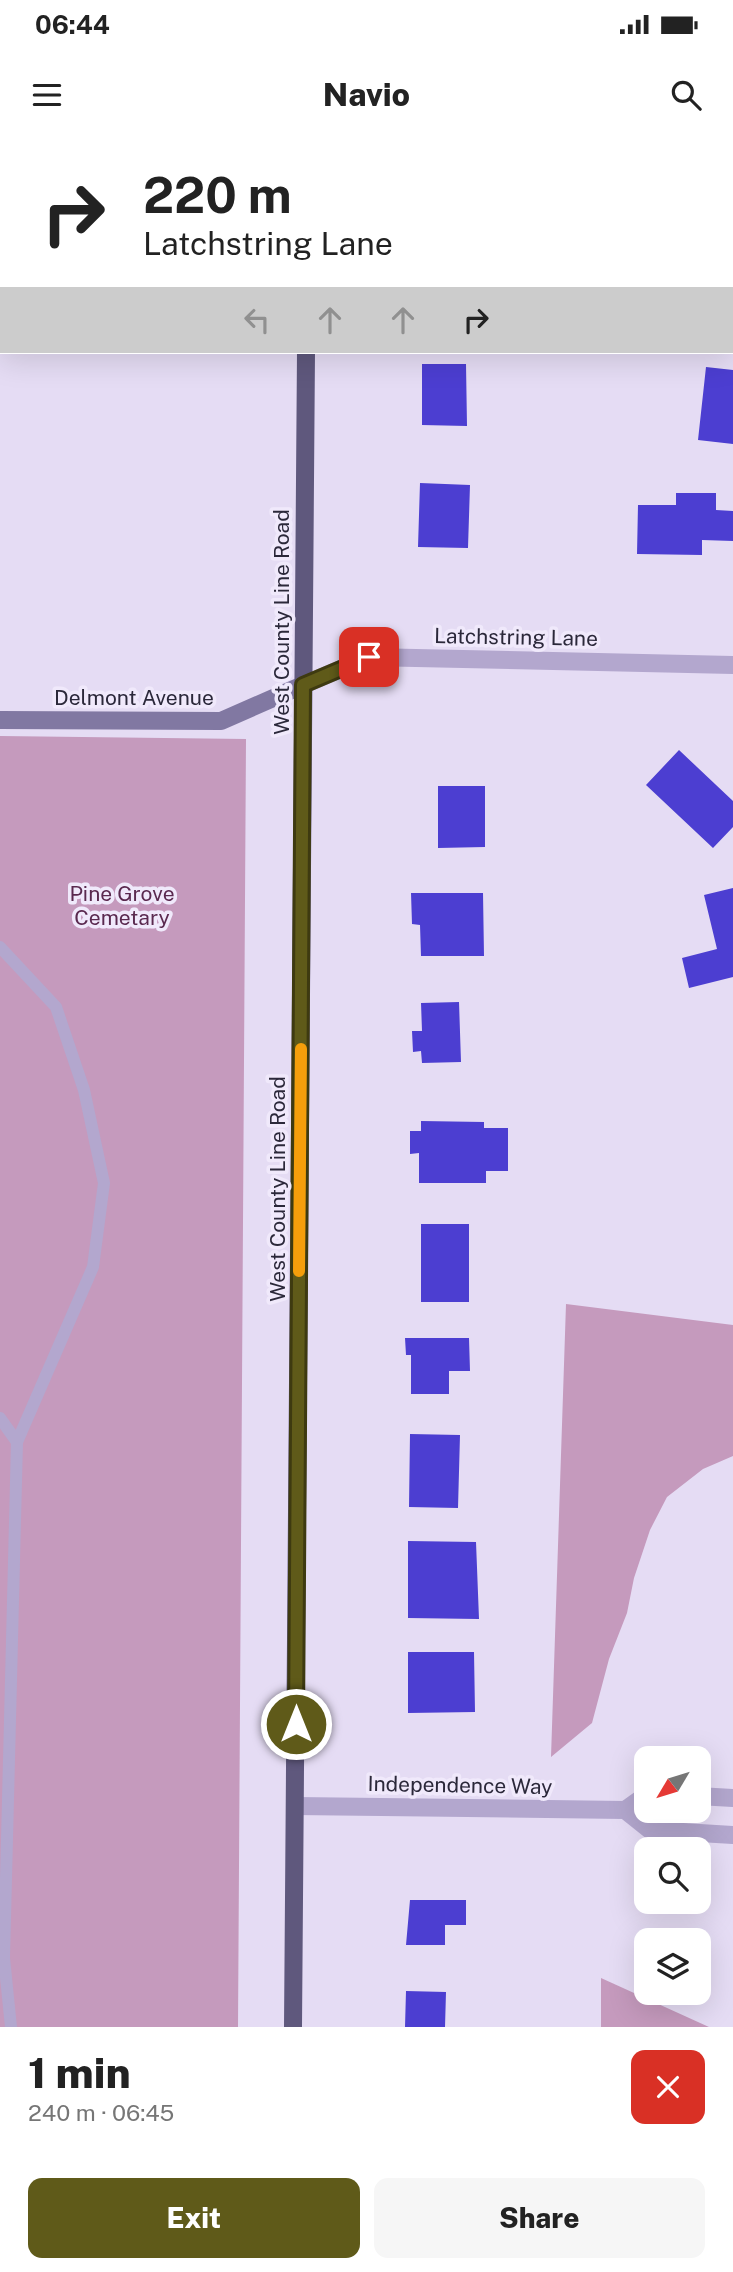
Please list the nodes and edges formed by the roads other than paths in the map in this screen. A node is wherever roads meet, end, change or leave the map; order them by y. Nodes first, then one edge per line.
1 (306, 354) edge
2 (733, 665) edge
3 (303, 685) junction
4 (0, 720) edge
5 (0, 947) edge
6 (0, 1418) edge
7 (17, 1442) junction
8 (711, 1797) edge
9 (733, 1798) edge
10 (4, 1804) edge
11 (634, 1804) edge
12 (295, 1806) junction
13 (625, 1810) junction
14 (733, 1835) edge
15 (4, 1983) edge
16 (11, 2027) edge
17 (293, 2027) edge

1 - 3 main road, West County Line Road
2 - 3 street, Latchstring Lane
3 - 4 street, Delmont Avenue
3 - 12 main road, West County Line Road
5 - 7 lane
6 - 7 lane
7 - 10 lane
8 - 9 street
10 - 15 lane
11 - 13 street
12 - 13 street, Independence Way
12 - 17 main road, West County Line Road
13 - 14 street
15 - 16 lane

